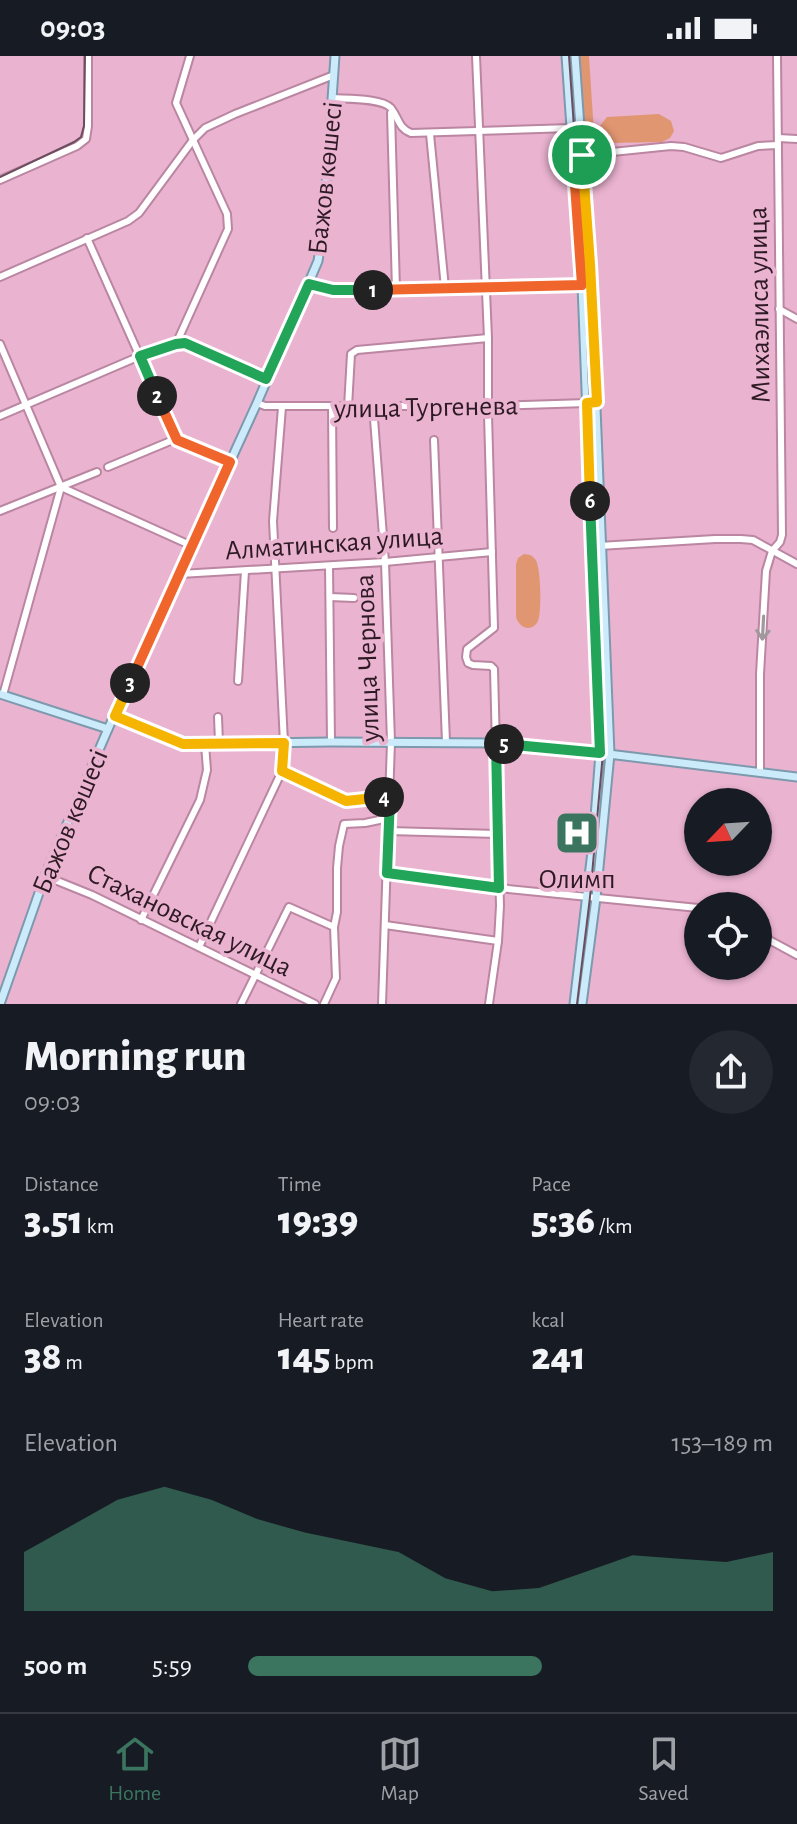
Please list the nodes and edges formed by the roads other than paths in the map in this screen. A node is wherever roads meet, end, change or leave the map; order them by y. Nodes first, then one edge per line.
1 (88, 56) edge
2 (190, 56) edge
3 (335, 56) edge
4 (476, 56) edge
5 (566, 56) edge
6 (575, 56) edge
7 (777, 56) edge
8 (334, 75) junction
9 (333, 98) junction
10 (391, 108) junction
11 (576, 128) junction
12 (480, 132) junction
13 (430, 134) junction
14 (797, 139) edge
15 (193, 140) junction
16 (778, 142) junction
17 (577, 156) junction
18 (0, 180) edge
19 (87, 238) junction
20 (0, 277) edge
21 (309, 284) junction
22 (591, 284) junction
23 (582, 285) junction
24 (445, 288) junction
25 (486, 288) junction
26 (396, 289) junction
27 (779, 309) junction
28 (797, 319) edge
29 (488, 338) junction
30 (0, 344) edge
31 (176, 344) junction
32 (140, 356) junction
33 (266, 379) junction
34 (597, 402) junction
35 (257, 403) junction
36 (587, 403) junction
37 (26, 404) junction
38 (373, 406) junction
39 (488, 406) junction
40 (282, 407) junction
41 (332, 407) junction
42 (348, 407) junction
43 (0, 416) edge
44 (177, 440) junction
45 (434, 440) dead end
46 (230, 462) junction
47 (108, 467) dead end
48 (97, 472) dead end
49 (61, 487) junction
50 (0, 511) edge
51 (333, 528) dead end
52 (192, 546) junction
53 (603, 546) junction
54 (592, 547) junction
55 (772, 551) junction
56 (492, 552) junction
57 (439, 557) junction
58 (385, 562) junction
59 (797, 564) edge
60 (329, 566) junction
61 (275, 570) junction
62 (245, 571) junction
63 (180, 574) junction
64 (330, 597) junction
65 (354, 598) dead end
66 (238, 681) dead end
67 (1, 694) edge
68 (115, 716) junction
69 (218, 717) dead end
70 (108, 729) junction
71 (331, 742) junction
72 (391, 742) junction
73 (446, 742) junction
74 (219, 743) junction
75 (284, 743) junction
76 (496, 743) junction
77 (205, 744) junction
78 (600, 753) junction
79 (610, 754) junction
80 (282, 771) junction
81 (760, 771) junction
82 (797, 777) edge
83 (390, 797) junction
84 (389, 818) junction
85 (389, 831) junction
86 (497, 834) junction
87 (387, 873) junction
88 (45, 876) junction
89 (499, 888) junction
90 (591, 898) junction
91 (684, 907) edge
92 (141, 920) junction
93 (385, 925) junction
94 (334, 927) junction
95 (498, 941) junction
96 (772, 942) edge
97 (199, 947) junction
98 (797, 955) edge
99 (255, 975) junction
100 (0, 1004) edge
101 (241, 1004) edge
102 (315, 1004) edge
103 (324, 1004) edge
104 (382, 1004) edge
105 (489, 1004) edge
106 (574, 1004) edge
107 (582, 1004) edge

1 - 18 street
2 - 15 street
3 - 8 main road, Бажов көшесі
4 - 12 street
5 - 11 main road
6 - 11 main road
7 - 16 street, Михаэлиса улица
8 - 9 main road, Бажов көшесі
8 - 15 street
9 - 10 street
9 - 21 main road, Бажов көшесі
10 - 13 street
10 - 26 street
11 - 12 street
11 - 17 main road
12 - 13 street
12 - 25 street
13 - 24 street
14 - 16 street
15 - 19 street
15 - 31 street
16 - 17 street
16 - 27 street, Михаэлиса улица
17 - 22 main road
17 - 23 main road
19 - 20 street
19 - 32 street
21 - 26 street
21 - 33 main road, Бажов көшесі
22 - 23 main road
22 - 34 main road
23 - 25 street
23 - 36 main road
24 - 25 street
24 - 26 street
25 - 29 street
27 - 28 street
27 - 55 street, Михаэлиса улица
29 - 39 street
29 - 42 street
30 - 37 street
31 - 32 street
31 - 33 street
32 - 37 street
32 - 44 street
33 - 35 main road, Бажов көшесі
34 - 36 main road, улица Тургенева
34 - 53 main road
35 - 40 street, улица Тургенева
35 - 46 main road, Бажов көшесі
36 - 39 street, улица Тургенева
36 - 54 main road
37 - 43 street
37 - 49 street
38 - 39 street, улица Тургенева
38 - 42 street, улица Тургенева
38 - 58 street, улица Чернова
39 - 56 street
40 - 41 street, улица Тургенева
40 - 61 street
41 - 42 street, улица Тургенева
41 - 51 street
44 - 46 street
44 - 47 street
45 - 57 street
46 - 52 main road, Бажов көшесі
48 - 49 street
49 - 50 street
49 - 52 street
49 - 67 street
52 - 63 main road, Бажов көшесі
53 - 54 street
53 - 55 street
53 - 79 main road
54 - 78 main road
55 - 59 street
55 -> 81 street, Михаэлиса улица
56 - 57 street, Алматинская улица
56 - 76 street
57 - 58 street, Алматинская улица
57 - 73 street
58 - 60 street, Алматинская улица
58 - 72 street, улица Чернова
60 - 61 street, Алматинская улица
60 - 64 street
61 - 62 street, Алматинская улица
61 - 75 street
62 - 63 street, Алматинская улица
62 - 66 street
63 - 68 main road, Бажов көшесі
64 - 65 street
64 - 71 street
67 - 70 main road
68 - 70 main road, Бажов көшесі
68 - 77 main road
69 - 74 street
70 - 88 main road, Бажов көшесі
71 - 72 main road
71 - 75 main road
72 - 73 main road
72 - 83 street, улица Чернова
73 - 76 main road
74 - 75 main road
74 - 77 main road
75 - 80 street
76 - 78 main road
76 - 86 street
77 - 92 street
78 - 79 main road
78 - 90 main road
79 - 81 main road
79 - 90 main road
80 - 83 street
80 - 97 street
81 - 82 main road
83 - 84 street, улица Чернова
84 - 85 street, улица Чернова
84 - 94 street
85 - 86 street
85 - 87 street, улица Чернова
86 - 89 street
87 - 89 street
87 - 93 street, улица Чернова
88 - 92 street, Стахановская улица
88 - 100 main road, Бажов көшесі
89 - 90 street
89 - 95 street
90 - 91 street
90 - 106 main road
90 - 107 main road
92 - 97 street, Стахановская улица
93 - 95 street
93 - 104 street, улица Чернова
94 - 99 street
94 - 103 street
95 - 105 street
96 - 98 street
97 - 99 street, Стахановская улица
99 - 101 street
99 - 102 street, Стахановская улица

